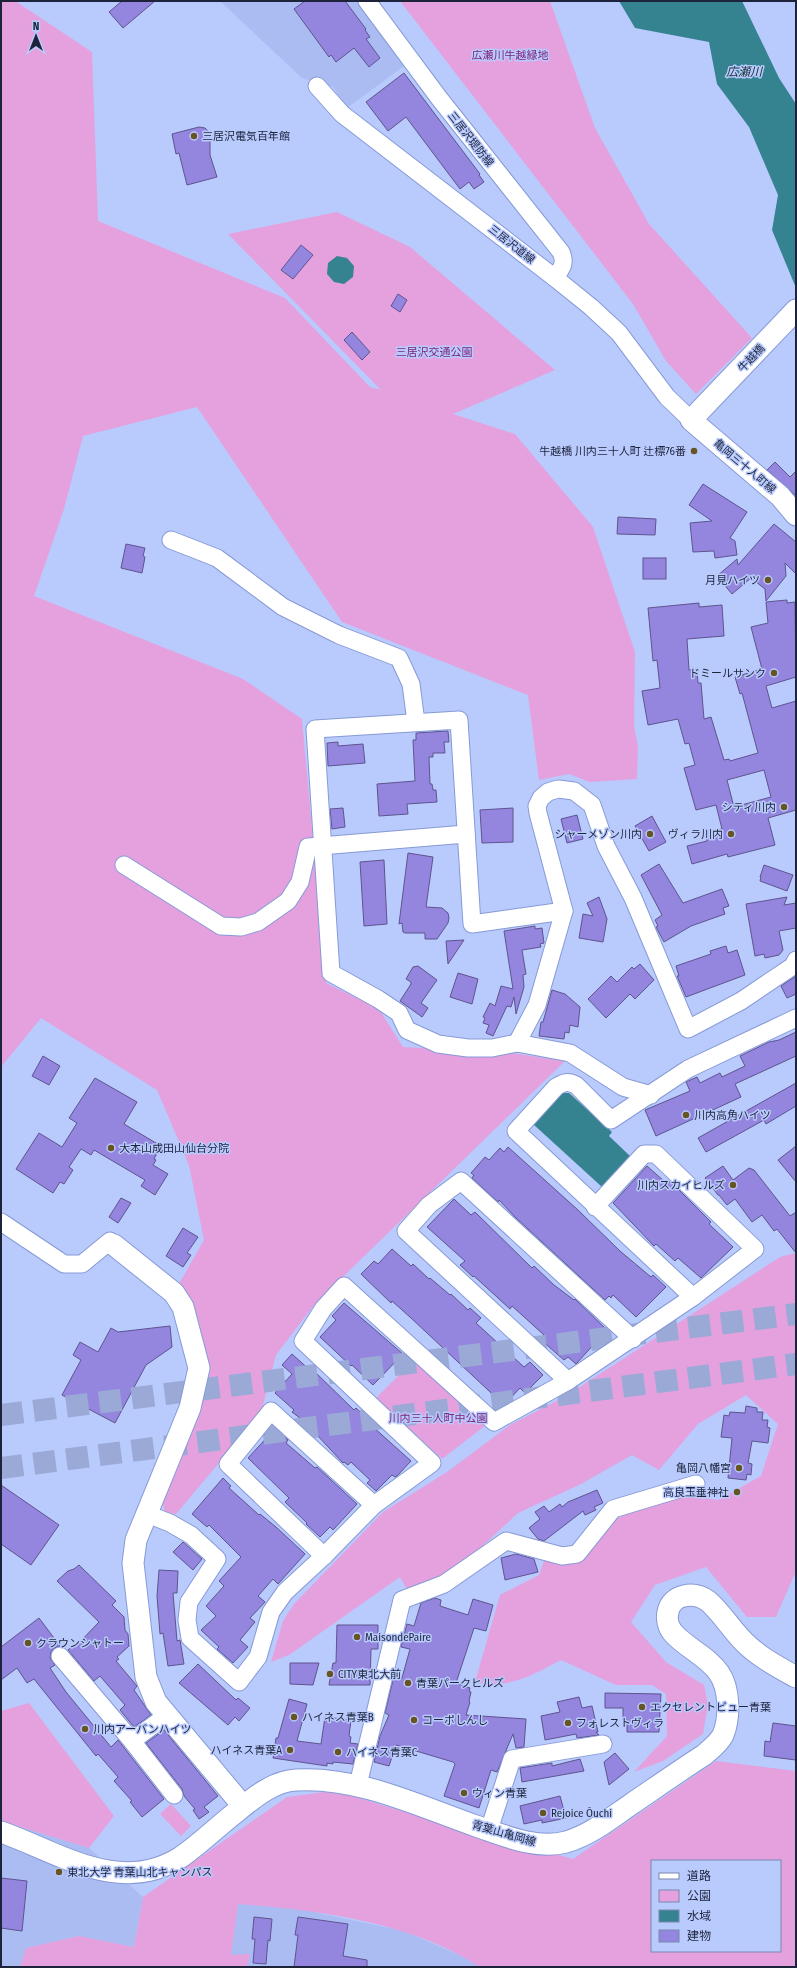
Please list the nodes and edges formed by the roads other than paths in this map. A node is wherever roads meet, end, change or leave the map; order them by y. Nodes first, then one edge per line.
1 (367, 1) edge
2 (317, 86) dead end
3 (555, 278) junction
4 (796, 310) edge
5 (691, 420) junction
6 (796, 515) edge
7 (171, 540) dead end
8 (416, 722) junction
9 (466, 834) junction
10 (322, 847) junction
11 (124, 865) dead end
12 (564, 911) junction
13 (796, 960) edge
14 (796, 1018) edge
15 (517, 1044) junction
16 (651, 1095) junction
17 (595, 1207) junction
18 (1, 1222) edge
19 (114, 1245) joint
20 (693, 1297) junction
21 (633, 1339) junction
22 (568, 1381) junction
23 (696, 1484) dead end
24 (374, 1505) junction
25 (147, 1514) junction
26 (324, 1556) junction
27 (60, 1656) dead end
28 (796, 1678) edge
29 (167, 1715) junction
30 (132, 1741) junction
31 (603, 1744) dead end
32 (358, 1785) junction
33 (174, 1795) dead end
34 (243, 1806) junction
35 (489, 1830) junction
36 (1, 1832) edge

1 - 3 street, 三居沢堤防線
2 - 3 street, 三居沢道線
3 - 5 street, 三居沢道線
4 - 5 street, 牛越橋
5 - 6 street, 亀岡三十人町線
7 - 8 street
8 - 9 street
8 - 10 street
9 - 10 street
9 - 12 street
10 - 11 street
10 - 15 street
12 - 13 street
12 - 15 street
14 - 16 street
15 - 16 street
16 - 17 street
17 - 20 street
17 - 20 street
18 - 19 street
19 - 25 street
20 - 21 street
21 - 22 street
21 - 22 street
22 - 24 street
23 - 32 street
24 - 26 street
24 - 26 street
25 - 26 street
25 - 29 street
27 - 30 street
28 - 35 street, 青葉山亀岡線
29 - 30 street
29 - 34 street
30 - 33 street
31 - 35 street
32 - 34 street, 青葉山亀岡線
32 - 35 street, 青葉山亀岡線
34 - 36 street, 青葉山亀岡線

